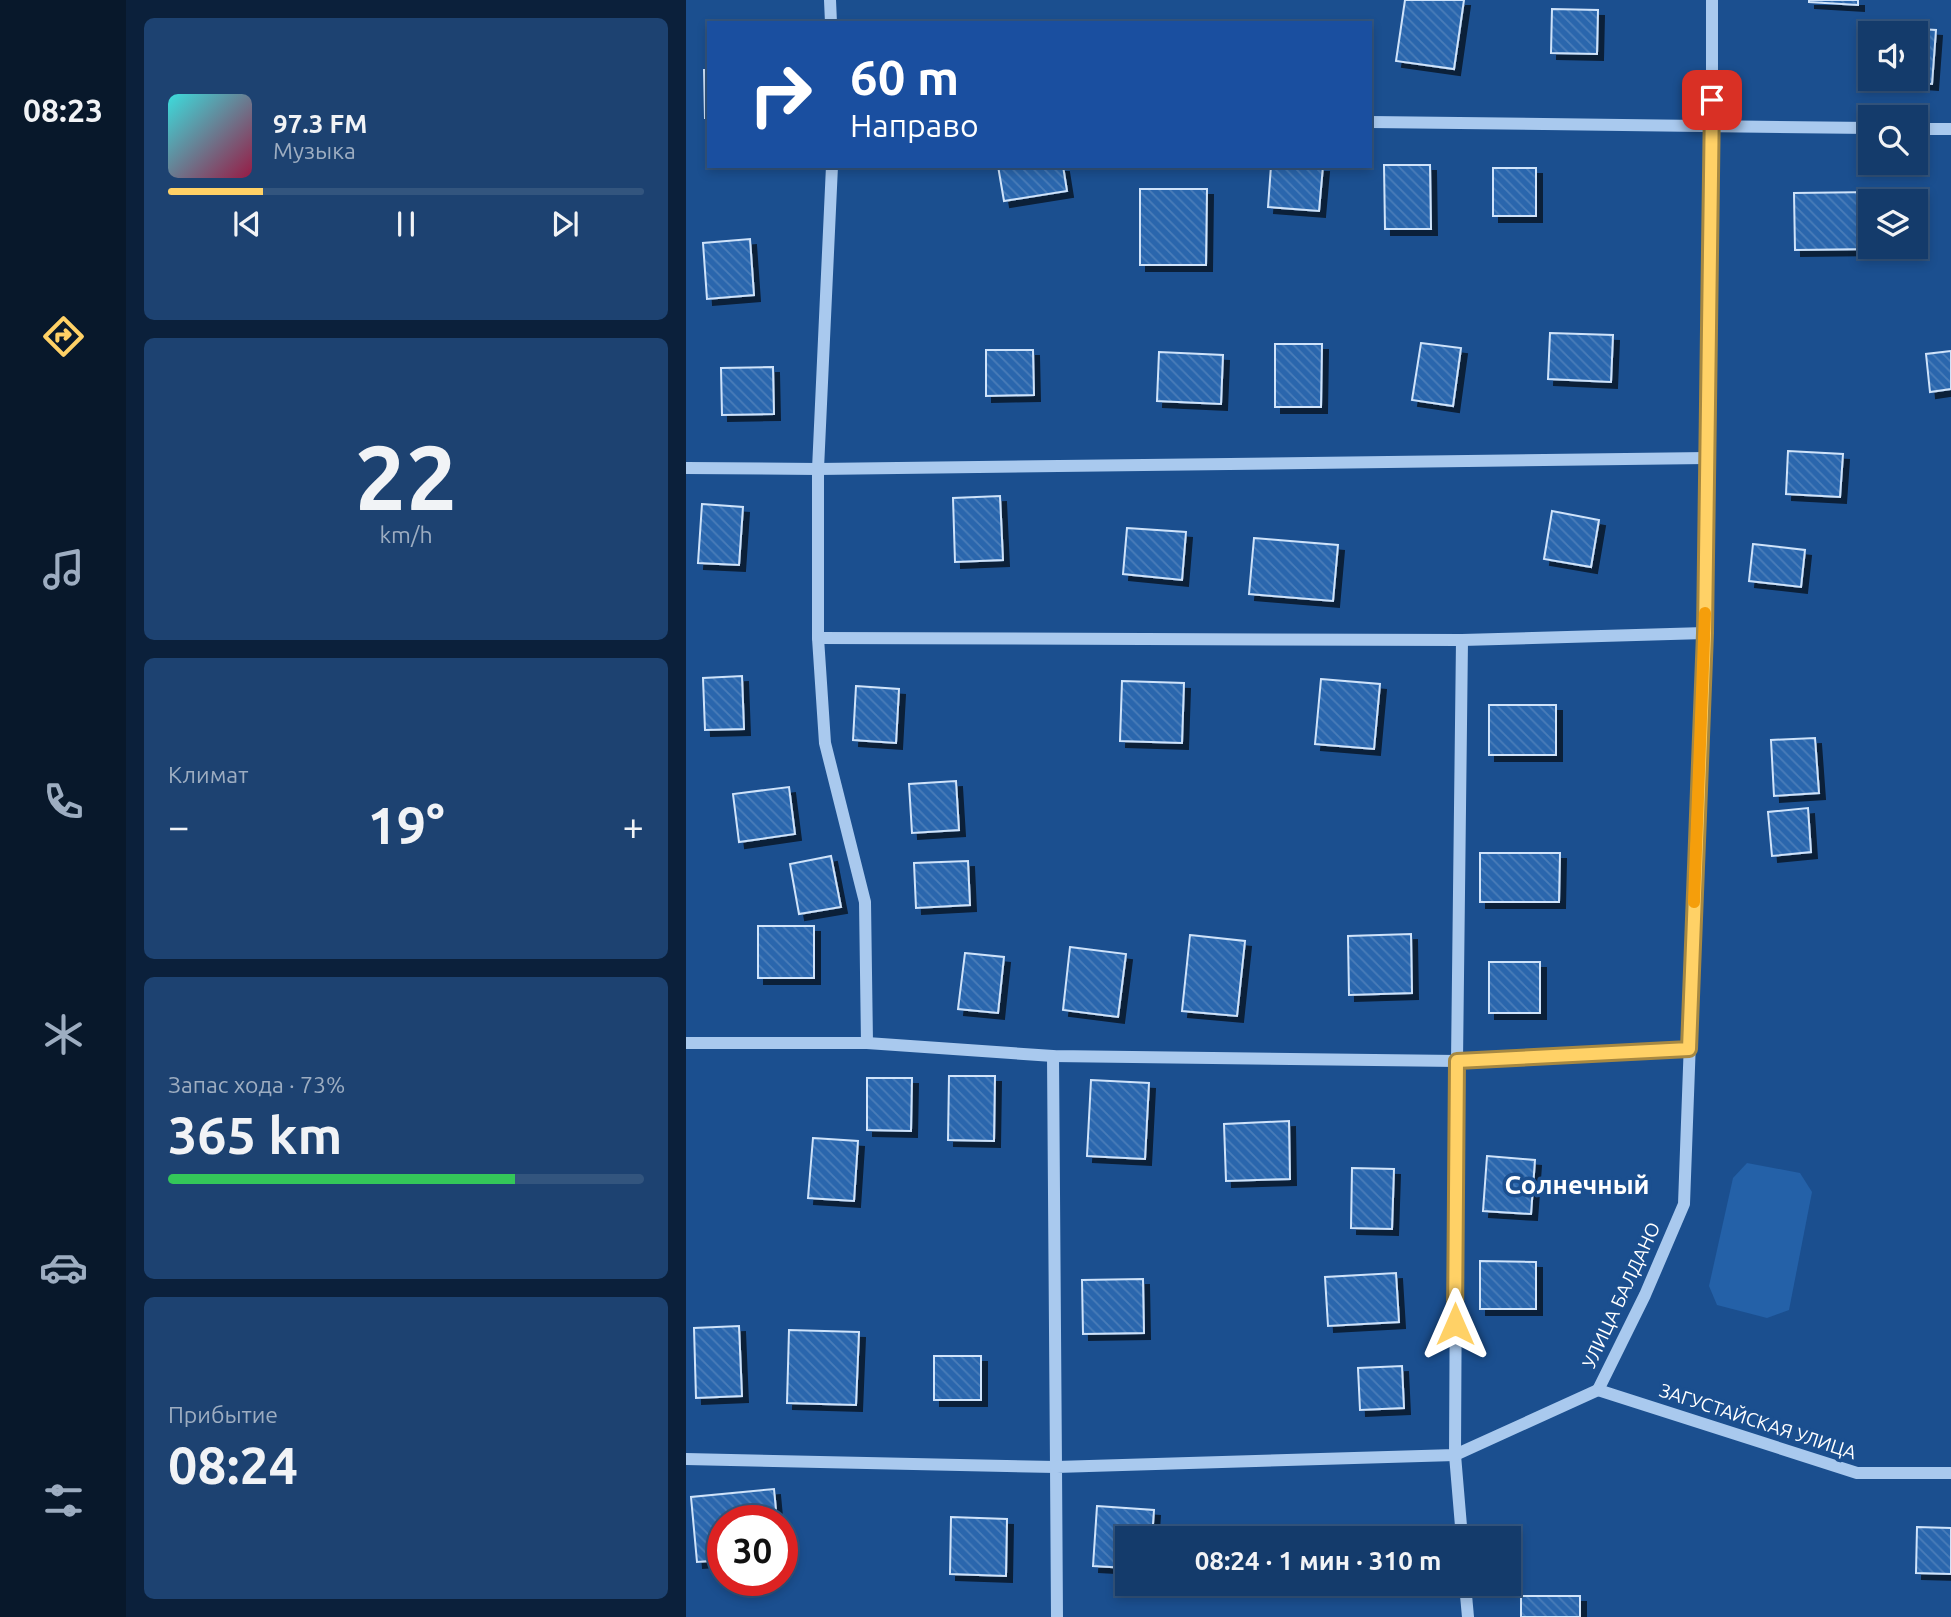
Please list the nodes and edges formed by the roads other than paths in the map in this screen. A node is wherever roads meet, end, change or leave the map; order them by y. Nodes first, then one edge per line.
1 (830, 0) edge
2 (1712, 0) edge
3 (831, 21) edge
4 (1372, 122) edge
5 (1712, 126) junction
6 (1858, 128) edge
7 (1928, 129) edge
8 (1951, 129) edge
9 (832, 168) edge
10 (1707, 458) junction
11 (686, 468) edge
12 (818, 469) junction
13 (1705, 633) junction
14 (818, 638) junction
15 (1461, 640) junction
16 (686, 1043) edge
17 (867, 1043) junction
18 (1689, 1049) junction
19 (1052, 1056) junction
20 (1457, 1061) junction
21 (1598, 1390) junction
22 (1455, 1455) junction
23 (686, 1459) edge
24 (1056, 1467) junction
25 (1951, 1473) edge
26 (1461, 1526) edge
27 (1466, 1596) edge
28 (1057, 1617) edge
29 (1468, 1617) edge

1 - 3 street
2 - 5 street, УЛИЦА БАЛДАНО
4 - 5 street
5 - 6 street
5 - 10 street, УЛИЦА БАЛДАНО
7 - 8 street
9 - 12 street
10 - 12 street
10 - 13 street, УЛИЦА БАЛДАНО
11 - 12 street
12 - 14 street
13 - 15 street
13 - 18 street, УЛИЦА БАЛДАНО
14 - 15 street
14 - 17 street
15 - 20 street
16 - 17 street
17 - 19 street
18 - 20 street
18 - 21 street, УЛИЦА БАЛДАНО
19 - 20 street
19 - 24 street
20 - 22 street
21 - 22 street
21 - 25 street, ЗАГУСТАЙСКАЯ УЛИЦА
22 - 24 street
22 - 26 street
23 - 24 street
24 - 28 street
27 - 29 street

